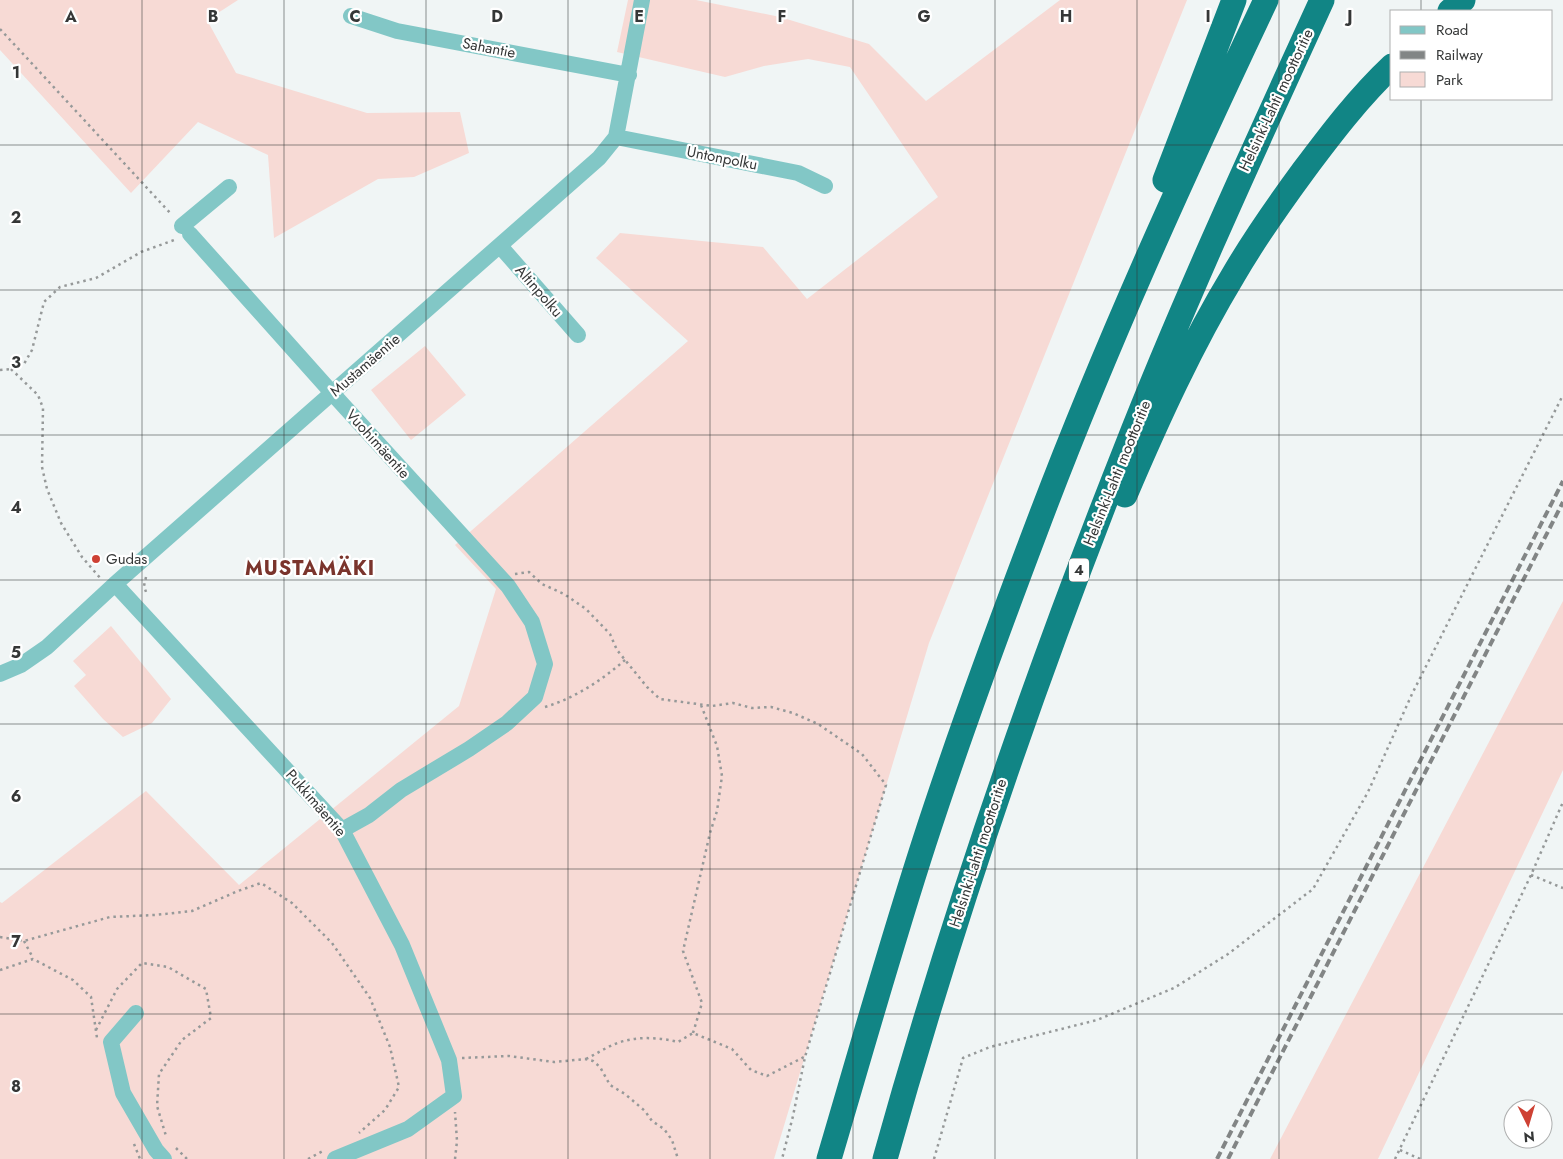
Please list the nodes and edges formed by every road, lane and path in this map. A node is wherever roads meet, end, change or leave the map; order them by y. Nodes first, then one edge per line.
1 (642, 0) edge
2 (1234, 0) edge
3 (1266, 0) edge
4 (1322, 0) edge
5 (1463, 0) edge
6 (1451, 10) edge
7 (351, 16) dead end
8 (0, 29) edge
9 (1390, 68) edge
10 (629, 75) junction
11 (616, 137) junction
12 (826, 186) dead end
13 (229, 187) dead end
14 (186, 230) junction
15 (500, 246) junction
16 (578, 335) dead end
17 (11, 369) junction
18 (0, 370) edge
19 (332, 394) junction
20 (1563, 395) edge
21 (1074, 432) junction
22 (504, 582) junction
23 (110, 583) junction
24 (1069, 595) junction
25 (625, 660) junction
26 (0, 674) edge
27 (701, 705) junction
28 (525, 707) junction
29 (1563, 802) edge
30 (342, 830) junction
31 (1531, 875) junction
32 (1563, 888) edge
33 (0, 937) edge
34 (24, 942) junction
35 (33, 959) junction
36 (0, 970) edge
37 (136, 1013) dead end
38 (96, 1030) junction
39 (693, 1033) junction
40 (98, 1046) dead end
41 (805, 1056) junction
42 (448, 1057) junction
43 (584, 1059) junction
44 (454, 1096) junction
45 (356, 1135) dead end
46 (162, 1149) edge
47 (1400, 1150) junction
48 (332, 1154) edge
49 (187, 1159) edge
50 (308, 1159) edge
51 (455, 1159) edge
52 (678, 1159) edge
53 (782, 1159) edge
54 (829, 1159) edge
55 (884, 1159) edge
56 (934, 1159) edge
57 (1395, 1159) edge
58 (1420, 1159) edge

1 - 10 street, Mustamäentie
2 - 21 highway
3 - 21 highway
4 - 24 highway, Helsinki-Lahti moottoritie / 4
5 - 6 highway
7 - 10 street, Sahantie
8 - 14 path
9 - 24 highway
10 - 11 street, Mustamäentie
11 - 12 street, Untonpolku
11 - 15 street, Mustamäentie
13 - 14 street
14 - 17 path
14 - 19 street, Vuohimäentie
15 - 16 street, Altinpolku
15 - 19 street, Mustamäentie
17 - 18 path
17 - 23 path
19 - 22 street, Vuohimäentie
19 - 23 street, Mustamäentie
20 - 56 path
21 - 54 highway
22 - 25 path
22 - 28 street, Vuohimäentie
23 - 26 street, Mustamäentie
23 - 30 street, Pukkimäentie
24 - 55 highway, Helsinki-Lahti moottoritie / 4
25 - 27 path
25 - 28 path
27 - 39 path
27 - 41 path
28 - 30 street, Vuohimäentie
29 - 31 path
30 - 42 street, Pukkimäentie
31 - 32 path
31 - 47 path
33 - 34 path
34 - 35 path
34 - 45 path
35 - 36 path
35 - 38 path
37 - 46 street
38 - 40 path
38 - 46 path
39 - 41 path
39 - 43 path
41 - 53 path
42 - 43 path
42 - 44 street, Pukkimäentie
43 - 52 path
44 - 48 street
44 - 51 path
46 - 49 path
47 - 57 path
47 - 58 path
48 - 50 path

